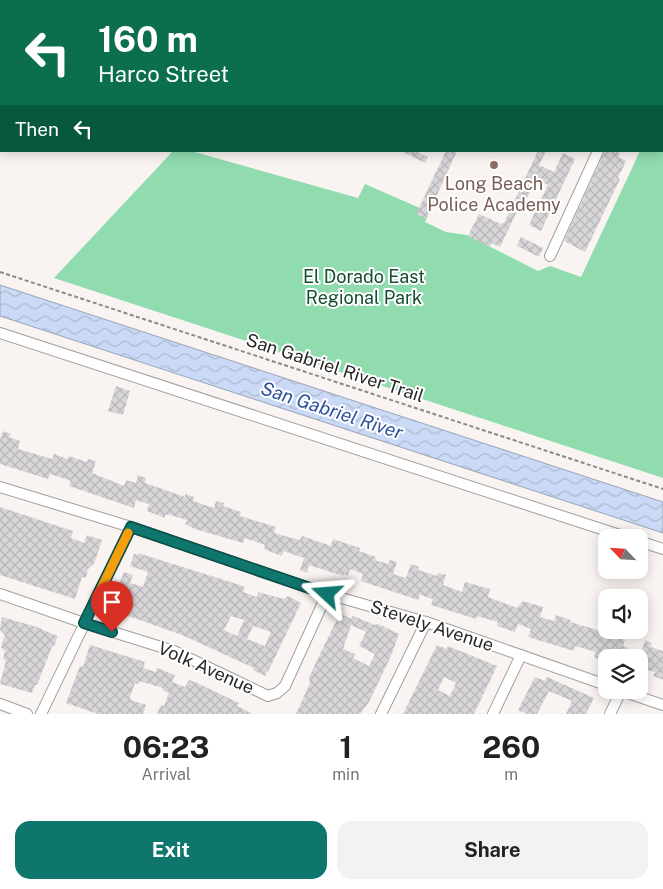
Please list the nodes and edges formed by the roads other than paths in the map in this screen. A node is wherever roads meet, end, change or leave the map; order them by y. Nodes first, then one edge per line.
1 (598, 152) edge
2 (550, 256) dead end
3 (0, 333) edge
4 (0, 487) edge
5 (131, 527) junction
6 (601, 529) edge
7 (648, 544) edge
8 (663, 548) edge
9 (0, 594) edge
10 (327, 594) junction
11 (426, 622) junction
12 (84, 623) junction
13 (521, 656) junction
14 (598, 682) edge
15 (616, 699) edge
16 (646, 699) edge
17 (0, 704) edge
18 (663, 705) edge
19 (27, 714) edge
20 (41, 714) edge
21 (381, 714) edge
22 (493, 714) edge
23 (610, 714) edge

1 - 2 street
3 - 6 street
4 - 5 street, Stevely Avenue
5 - 10 street, Stevely Avenue
5 - 12 street
7 - 8 street
9 - 12 street, Volk Avenue
10 - 11 street, Stevely Avenue
10 - 12 street, Volk Avenue
11 - 13 street, Stevely Avenue
11 - 21 street
12 - 20 street
13 - 14 street, Stevely Avenue
13 - 22 street
15 - 23 street
16 - 18 street
17 - 19 street

